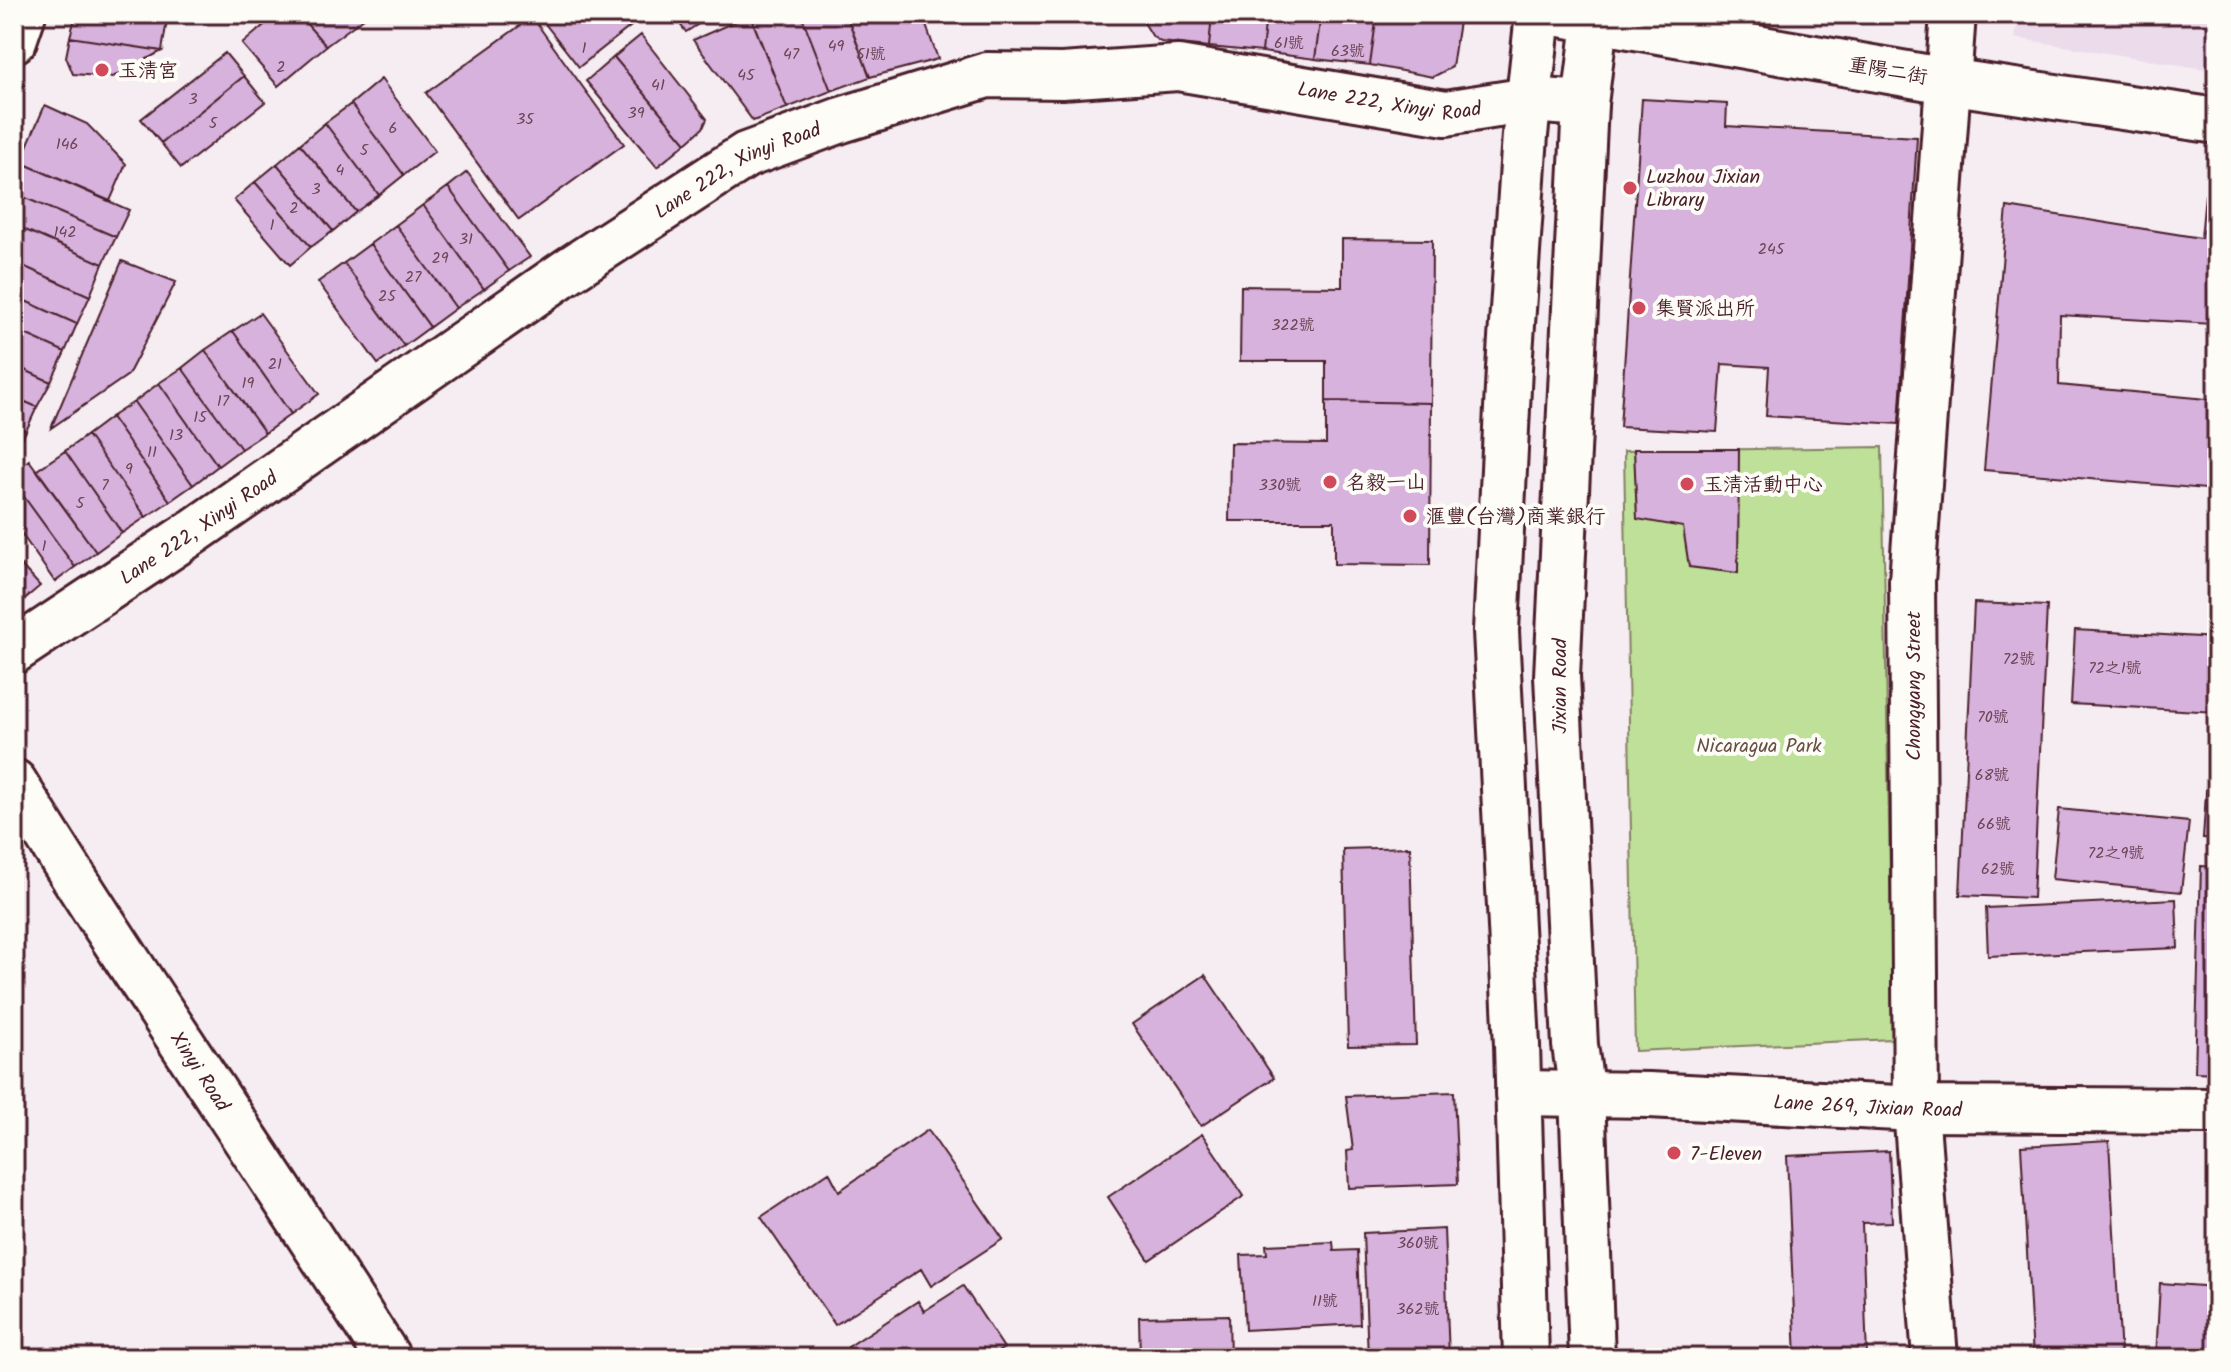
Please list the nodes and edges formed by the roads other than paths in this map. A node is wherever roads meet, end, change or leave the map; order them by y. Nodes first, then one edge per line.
1 (23, 14) edge
2 (1538, 14) edge
3 (1953, 14) edge
4 (1584, 15) edge
5 (14, 40) edge
6 (1947, 81) junction
7 (1529, 100) junction
8 (1585, 104) junction
9 (2217, 121) edge
10 (14, 651) edge
11 (14, 782) edge
12 (1518, 1093) junction
13 (1582, 1094) junction
14 (1916, 1109) junction
15 (2217, 1111) edge
16 (388, 1358) edge
17 (1526, 1358) edge
18 (1592, 1358) edge
19 (1935, 1358) edge

1 - 5 street
2 - 7 street
3 - 6 street, Chongyang Street
4 - 6 street, 重陽二街
4 - 8 street, Jixian Road
6 - 9 street, 重陽二街
6 - 14 street, Chongyang Street
7 - 8 street, Lane 222, Xinyi Road
7 - 10 street, Lane 222, Xinyi Road
7 - 12 street
8 - 13 street, Jixian Road
11 - 16 street, Xinyi Road
12 - 13 street, Lane 269, Jixian Road
12 - 17 street
13 - 14 street, Lane 269, Jixian Road
13 - 18 street, Jixian Road
14 - 15 street, Lane 269, Jixian Road
14 - 19 street, Chongyang Street

